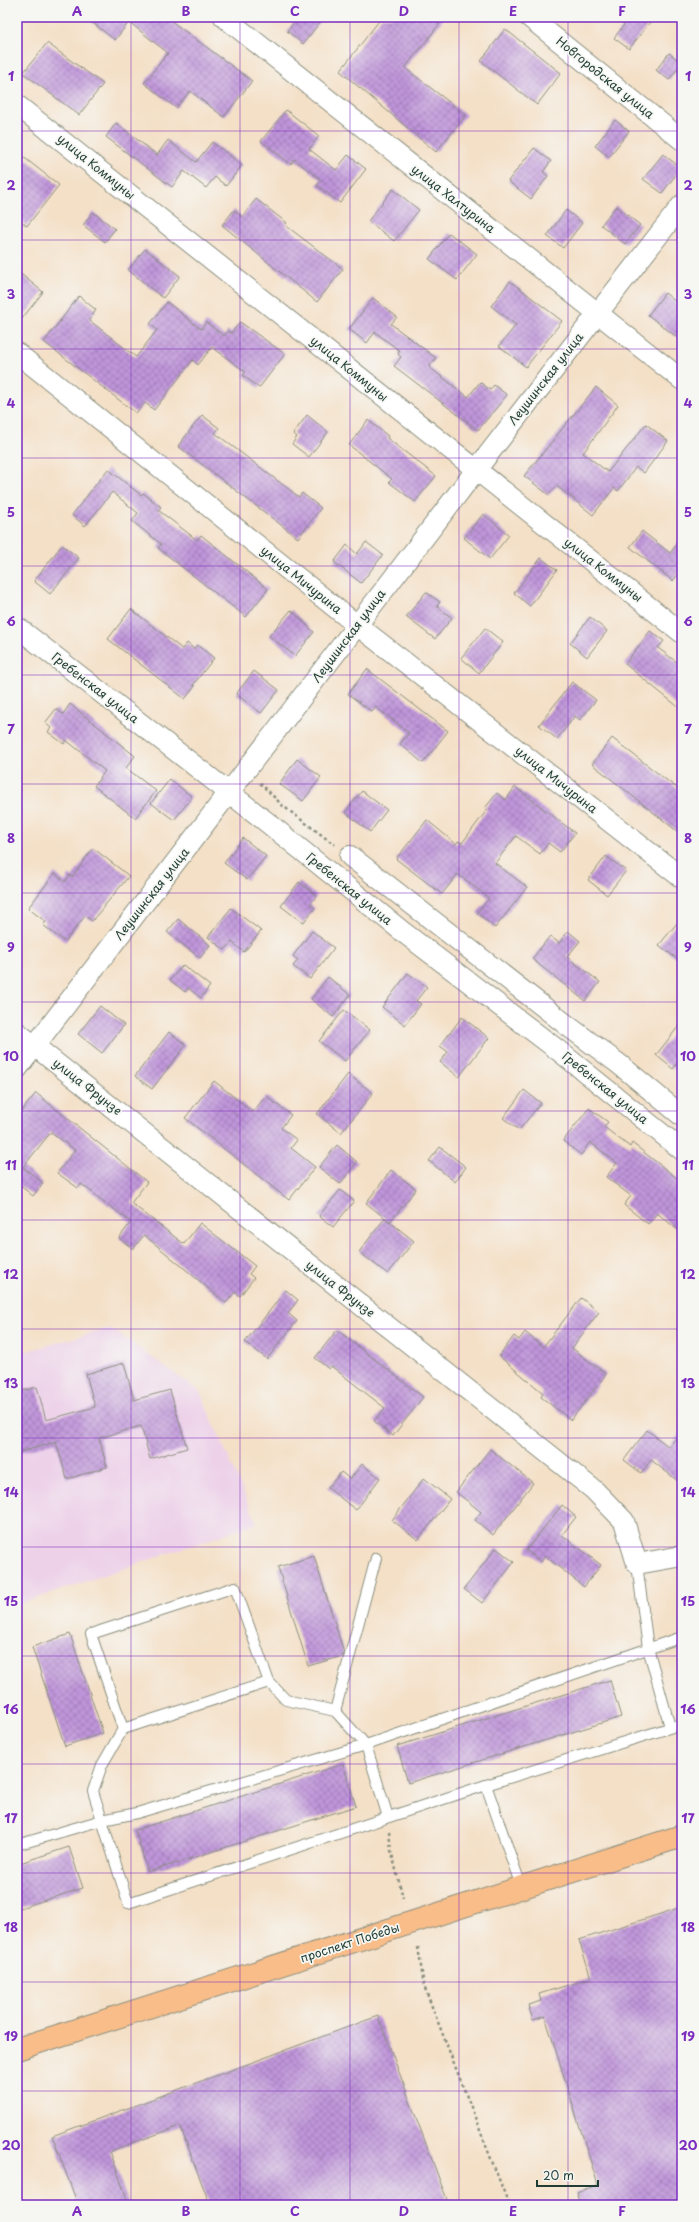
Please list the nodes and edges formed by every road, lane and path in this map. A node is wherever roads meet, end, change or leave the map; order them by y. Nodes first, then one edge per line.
1 (224, 17) edge
2 (529, 17) edge
3 (17, 105) edge
4 (682, 140) edge
5 (682, 205) edge
6 (598, 314) junction
7 (17, 353) edge
8 (682, 380) edge
9 (476, 470) junction
10 (357, 625) junction
11 (17, 627) edge
12 (682, 633) edge
13 (246, 770) junction
14 (230, 793) junction
15 (350, 856) joint
16 (682, 878) edge
17 (17, 1032) edge
18 (35, 1046) junction
19 (17, 1069) edge
20 (682, 1116) edge
21 (682, 1150) edge
22 (682, 1556) edge
23 (376, 1558) dead end
24 (637, 1564) junction
25 (682, 1637) edge
26 (648, 1648) junction
27 (269, 1682) junction
28 (335, 1711) junction
29 (682, 1724) edge
30 (670, 1727) junction
31 (124, 1729) junction
32 (366, 1745) junction
33 (486, 1785) junction
34 (388, 1817) junction
35 (102, 1820) junction
36 (682, 1836) edge
37 (17, 1845) edge
38 (521, 1886) junction
39 (403, 1898) dead end
40 (418, 1947) dead end
41 (17, 2049) edge
42 (509, 2205) edge

1 - 6 street, улица Халтурина
2 - 4 street, Новгородская улица
3 - 9 street, улица Коммуны
5 - 6 street, Леушинская улица
6 - 8 street, улица Халтурина
6 - 9 street, Леушинская улица
7 - 10 street, улица Мичурина
9 - 10 street, Леушинская улица
9 - 12 street, улица Коммуны
10 - 13 street, Леушинская улица
10 - 16 street, улица Мичурина
11 - 14 street, Гребенская улица
13 - 14 street, Леушинская улица
13 - 15 path
14 - 18 street, Леушинская улица
14 - 21 street, Гребенская улица
15 - 20 street
17 - 18 street, улица Фрунзе
18 - 19 street, Леушинская улица
18 - 24 street, улица Фрунзе
22 - 24 street
23 - 28 lane
24 - 26 lane
25 - 26 lane
26 - 30 lane
26 - 32 lane
27 - 28 lane
27 - 31 lane
27 - 31 lane
28 - 32 lane
29 - 30 lane
30 - 33 lane
31 - 35 lane
32 - 34 lane
32 - 35 lane
33 - 34 lane
33 - 38 lane
34 - 35 lane
34 - 39 path
35 - 37 lane
36 - 38 main road, проспект Победы
38 - 41 main road, проспект Победы
40 - 42 path

